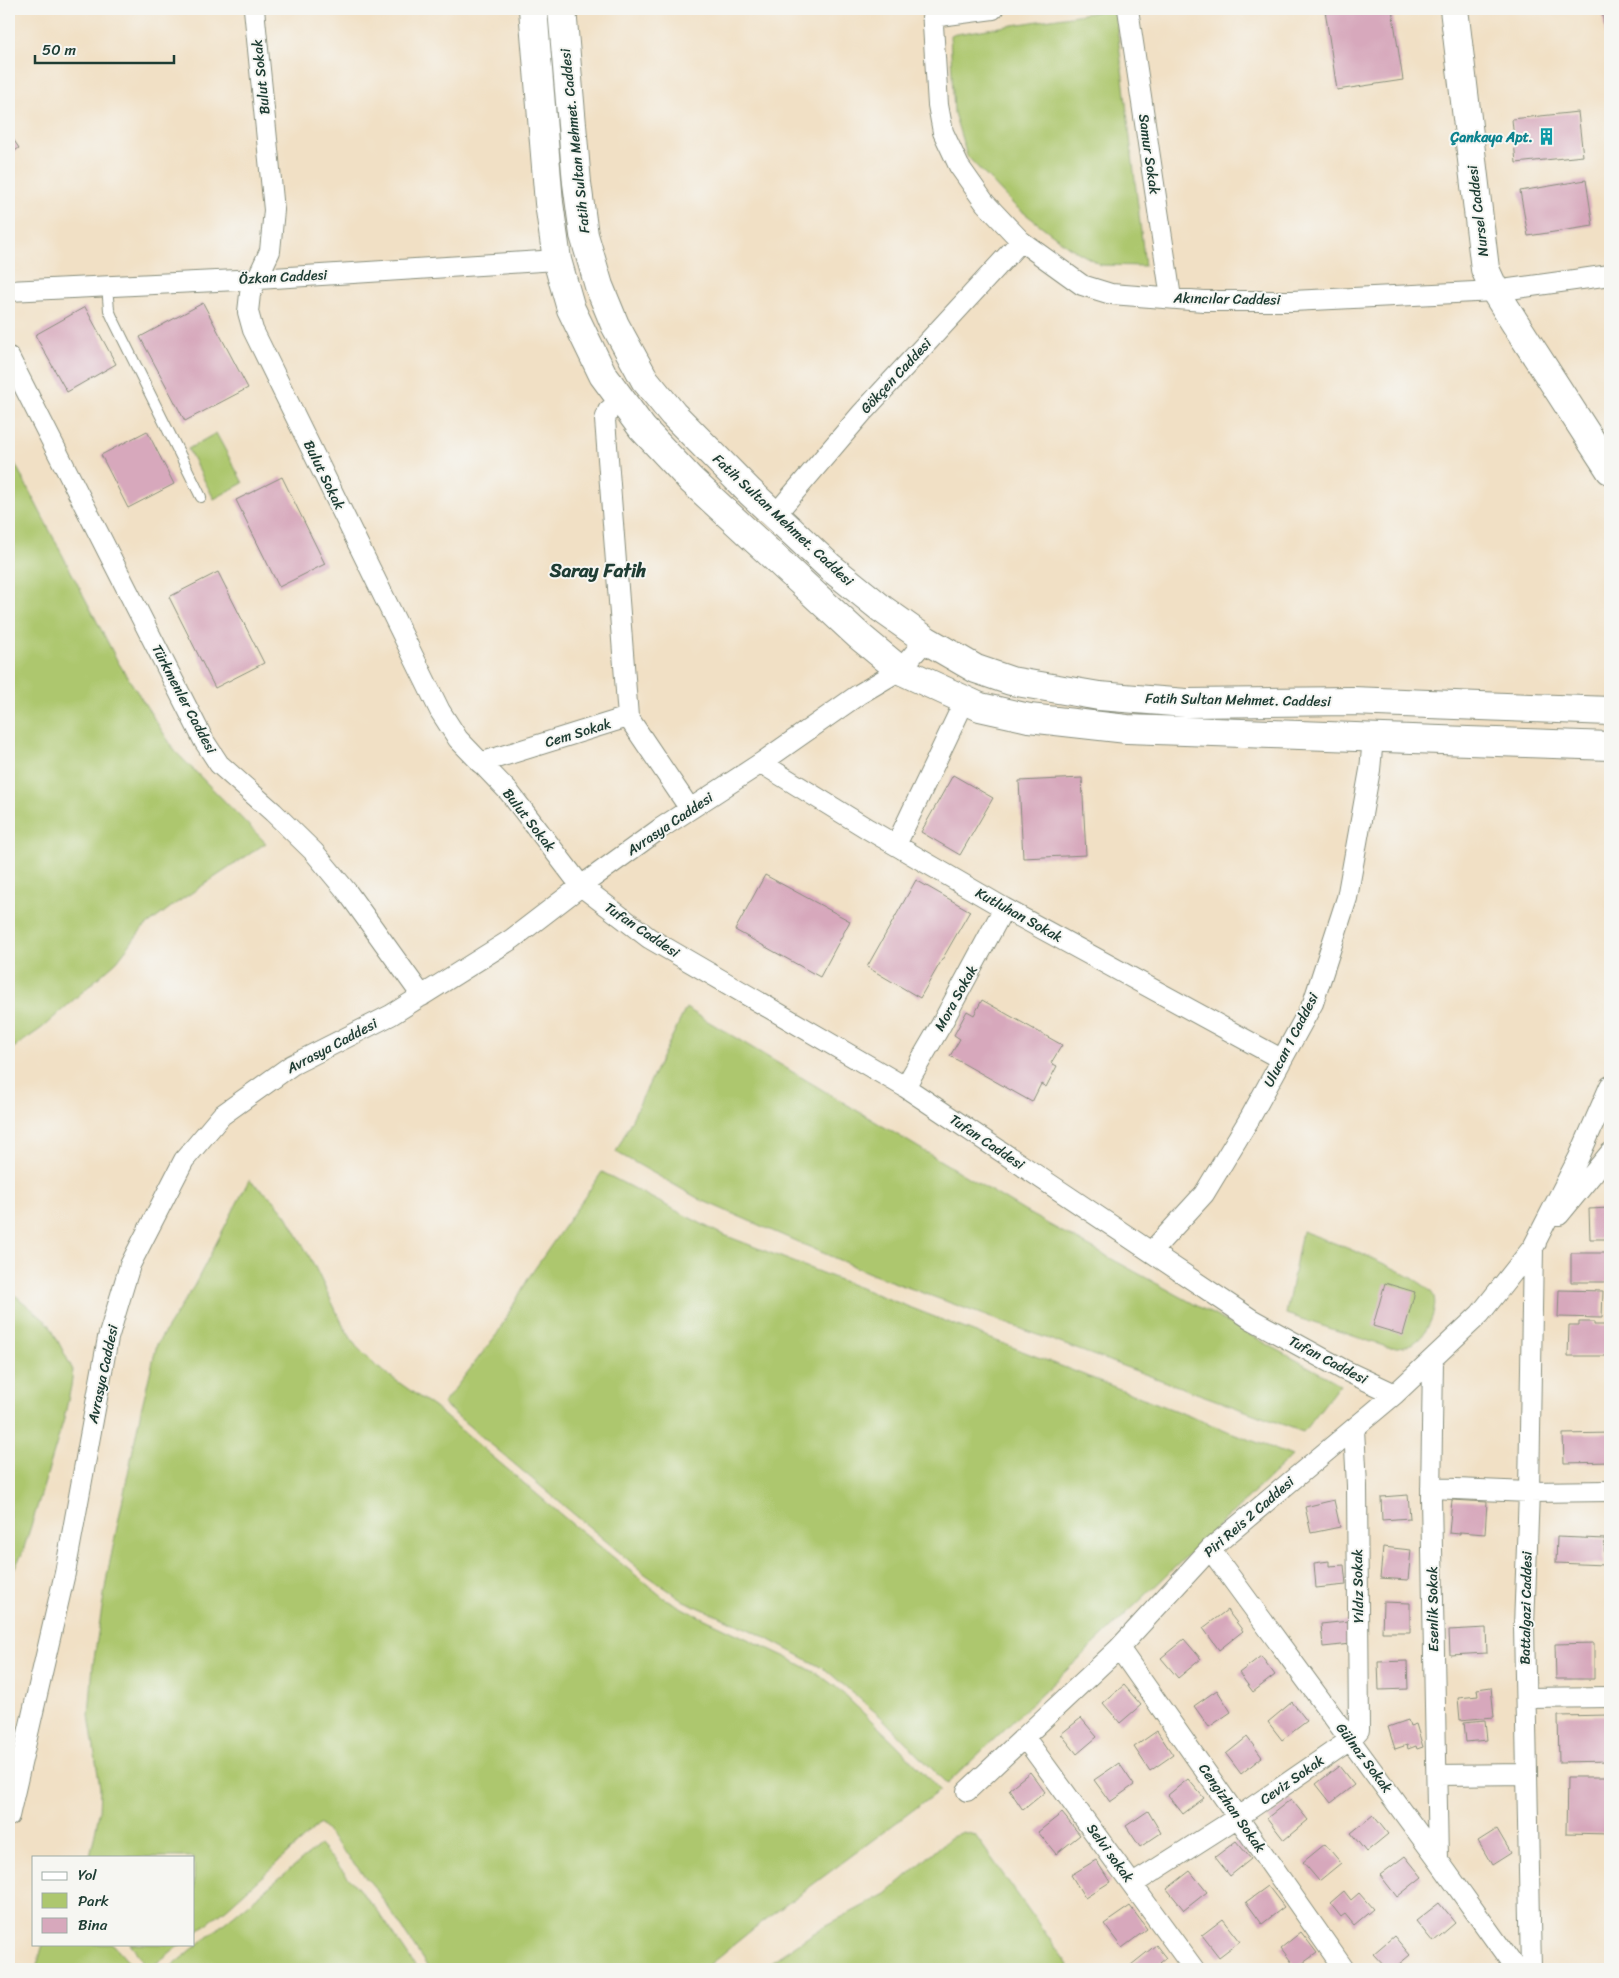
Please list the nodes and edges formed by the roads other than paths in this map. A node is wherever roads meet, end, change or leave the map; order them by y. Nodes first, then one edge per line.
1 (254, 9) edge
2 (533, 9) edge
3 (562, 9) edge
4 (993, 9) edge
5 (1128, 9) edge
6 (1454, 9) edge
7 (932, 13) edge
8 (1021, 241) junction
9 (557, 260) junction
10 (1610, 275) edge
11 (258, 279) junction
12 (107, 286) junction
13 (9, 291) edge
14 (1495, 292) junction
15 (1170, 298) junction
16 (9, 357) edge
17 (621, 400) junction
18 (1610, 470) edge
19 (201, 497) dead end
20 (775, 515) junction
21 (926, 640) junction
22 (900, 670) junction
23 (965, 700) junction
24 (1610, 711) edge
25 (628, 717) junction
26 (1372, 738) junction
27 (1610, 746) edge
28 (480, 763) junction
29 (761, 763) junction
30 (690, 809) junction
31 (896, 845) junction
32 (581, 886) junction
33 (1004, 908) junction
34 (422, 996) junction
35 (1281, 1060) junction
36 (1610, 1086) edge
37 (905, 1087) junction
38 (1610, 1153) edge
39 (1533, 1246) junction
40 (1151, 1252) junction
41 (1433, 1359) junction
42 (1395, 1394) junction
43 (1354, 1429) junction
44 (1431, 1488) junction
45 (1610, 1491) edge
46 (1529, 1492) junction
47 (1210, 1549) junction
48 (1119, 1648) junction
49 (1610, 1697) edge
50 (1526, 1698) junction
51 (1025, 1738) junction
52 (1350, 1740) junction
53 (1527, 1774) junction
54 (1437, 1776) junction
55 (967, 1791) dead end
56 (9, 1816) edge
57 (1238, 1817) junction
58 (1438, 1860) junction
59 (1133, 1884) junction
60 (1194, 1969) edge
61 (1344, 1969) edge
62 (1516, 1969) edge
63 (1531, 1969) edge

1 - 11 street, Bulut Sokak
2 - 9 street
3 - 20 street, Fatih Sultan Mehmet. Caddesi
4 - 7 street
5 - 15 street, Samur Sokak
6 - 14 street, Nursel Caddesi
7 - 8 street, Akıncılar Caddesi
8 - 15 street, Akıncılar Caddesi
8 - 20 street, Gökçen Caddesi
9 - 11 street, Özkan Caddesi
9 - 17 street
10 - 14 street, Akıncılar Caddesi
11 - 12 street, Özkan Caddesi
11 - 28 street, Bulut Sokak
12 - 13 street, Özkan Caddesi
12 - 19 lane
14 - 15 street, Akıncılar Caddesi
14 - 18 street
16 - 34 street, Türkmenler Caddesi
17 - 22 street
17 - 25 street
20 - 21 street, Fatih Sultan Mehmet. Caddesi
21 - 22 street, Avrasya Caddesi
21 - 24 street, Fatih Sultan Mehmet. Caddesi
22 - 23 street
22 - 29 street, Avrasya Caddesi
23 - 26 street
23 - 31 street
25 - 28 street, Cem Sokak
25 - 30 street, Cem Sokak
26 - 27 street
26 - 35 street, Ulucan 1 Caddesi
28 - 32 street, Bulut Sokak
29 - 30 street, Avrasya Caddesi
29 - 31 street, Kutluhan Sokak
30 - 32 street, Avrasya Caddesi
31 - 33 street, Kutluhan Sokak
32 - 34 street, Avrasya Caddesi
32 - 37 street, Tufan Caddesi
33 - 35 street, Kutluhan Sokak
33 - 37 street, Mora Sokak
34 - 56 street, Avrasya Caddesi
35 - 40 street, Ulucan 1 Caddesi
36 - 39 street, Piri Reis 2 Caddesi
37 - 40 street, Tufan Caddesi
38 - 39 street, Piri Reis 2 Caddesi
39 - 41 street, Piri Reis 2 Caddesi
39 - 46 street, Battalgazi Caddesi
40 - 42 street, Tufan Caddesi
41 - 42 street, Piri Reis 2 Caddesi
41 - 44 street, Esenlik Sokak
42 - 43 street, Piri Reis 2 Caddesi
43 - 47 street, Piri Reis 2 Caddesi
43 - 52 street, Yıldız Sokak
44 - 46 street
44 - 54 street, Esenlik Sokak
45 - 46 street
46 - 50 street, Battalgazi Caddesi
47 - 48 street, Piri Reis 2 Caddesi
47 - 52 street, Gülnaz Sokak
48 - 51 street, Piri Reis 2 Caddesi
48 - 57 street, Cengizhan Sokak
49 - 50 street
50 - 53 street, Battalgazi Caddesi
51 - 55 street, Piri Reis 2 Caddesi
51 - 59 street, Selvi sokak
52 - 57 street, Ceviz Sokak
52 - 58 street, Gülnaz Sokak
53 - 54 street
53 - 63 street, Battalgazi Caddesi
54 - 58 street, Esenlik Sokak
57 - 59 street, Ceviz Sokak
57 - 61 street, Cengizhan Sokak
58 - 62 street, Gülnaz Sokak
59 - 60 street, Selvi sokak

